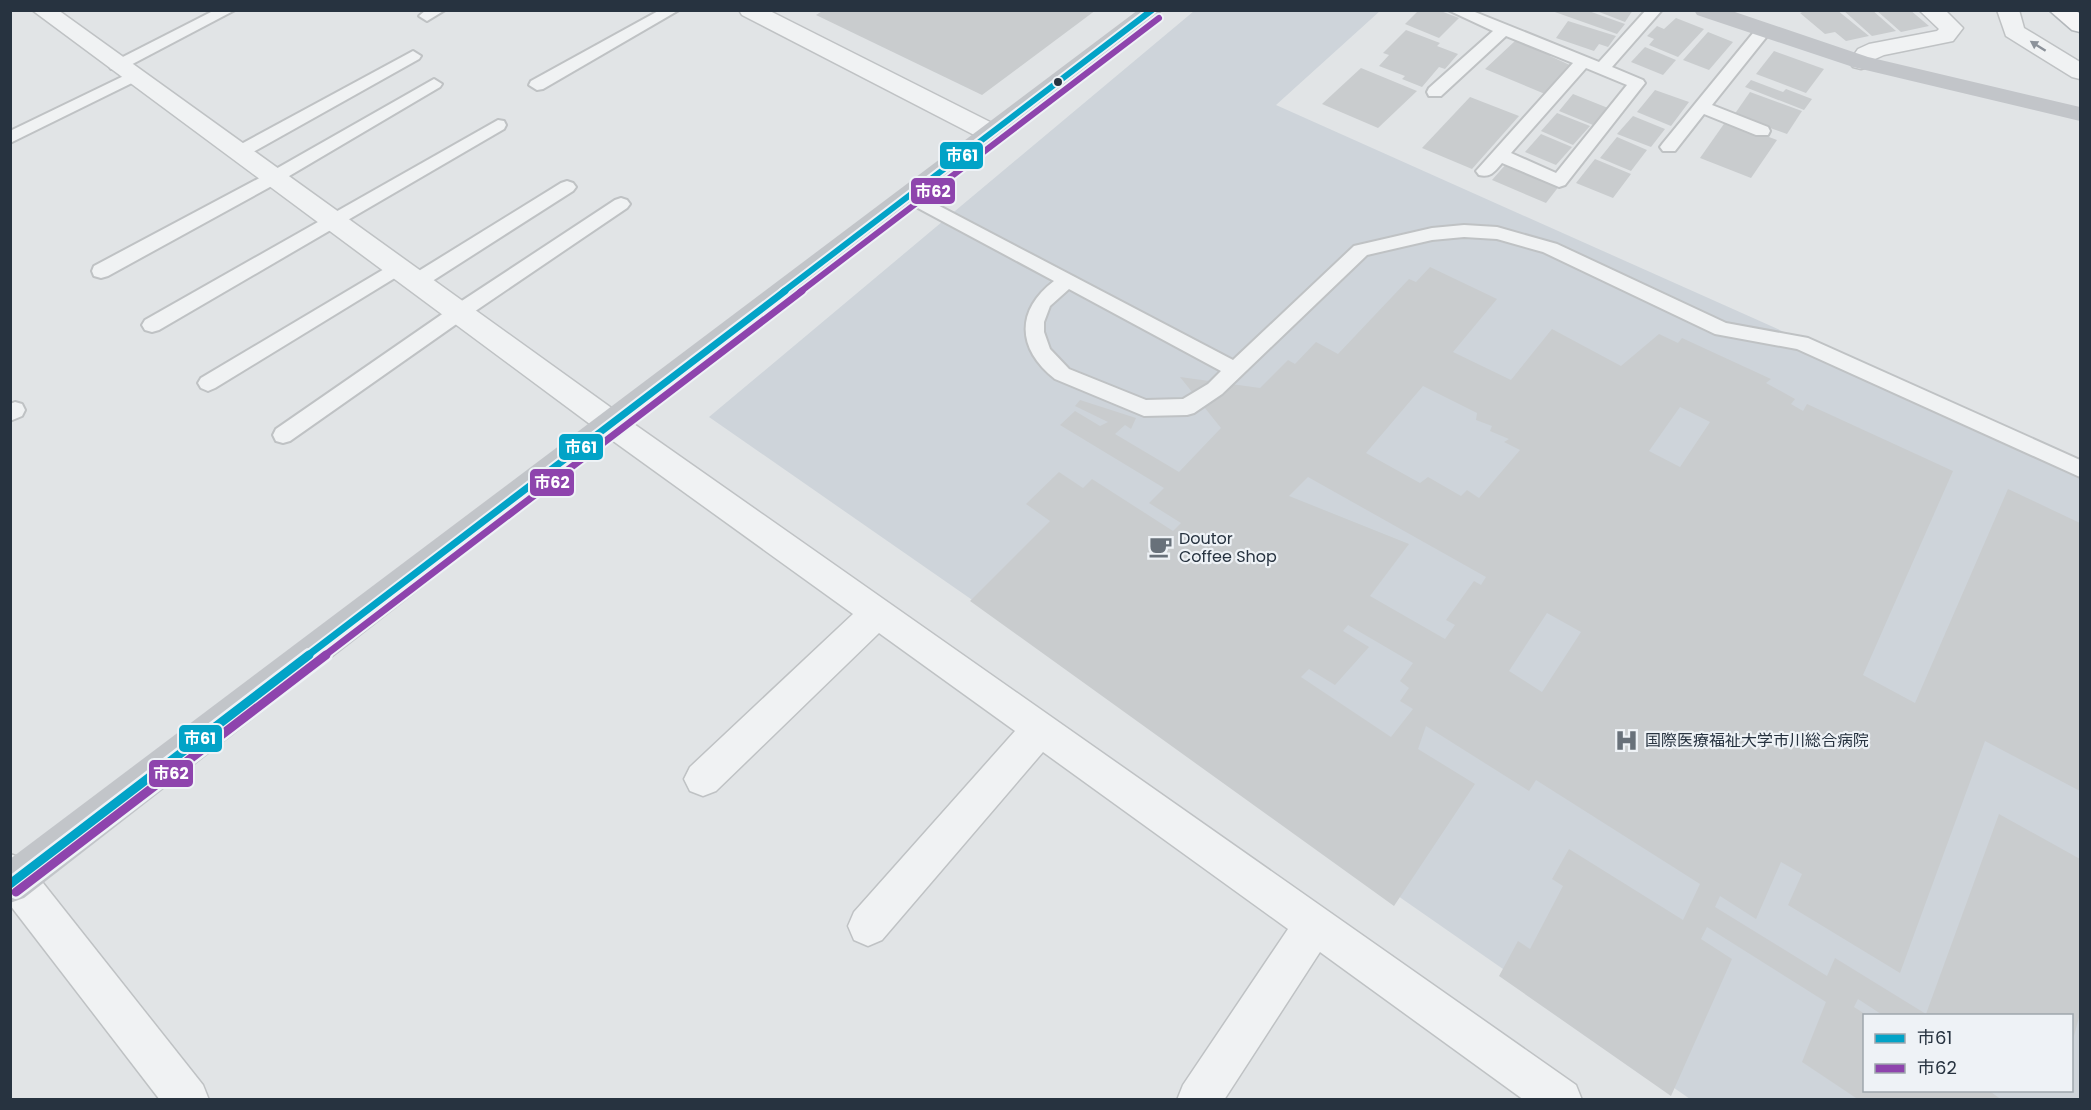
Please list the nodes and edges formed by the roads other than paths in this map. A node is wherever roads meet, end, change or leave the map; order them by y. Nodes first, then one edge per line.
1 (44, 10) edge
2 (228, 10) edge
3 (672, 10) edge
4 (750, 10) edge
5 (1153, 10) edge
6 (1455, 10) edge
7 (1655, 10) edge
8 (1705, 10) edge
9 (1930, 10) edge
10 (2008, 10) edge
11 (2060, 10) edge
12 (2080, 25) edge
13 (1503, 30) junction
14 (1764, 30) junction
15 (413, 56) dead end
16 (1584, 61) junction
17 (1861, 62) junction
18 (1602, 68) junction
19 (125, 72) junction
20 (2080, 72) edge
21 (434, 84) dead end
22 (537, 85) dead end
23 (1435, 92) dead end
24 (1701, 107) junction
25 (2080, 114) edge
26 (498, 125) dead end
27 (1762, 130) dead end
28 (991, 134) junction
29 (10, 138) edge
30 (1669, 147) dead end
31 (238, 153) junction
32 (1500, 155) junction
33 (1485, 171) dead end
34 (273, 178) junction
35 (567, 187) dead end
36 (909, 196) junction
37 (621, 204) dead end
38 (333, 222) junction
39 (101, 271) dead end
40 (406, 275) junction
41 (1067, 280) junction
42 (458, 313) junction
43 (152, 325) dead end
44 (1236, 370) junction
45 (208, 383) dead end
46 (613, 425) junction
47 (283, 435) dead end
48 (2080, 469) edge
49 (877, 613) junction
50 (1040, 729) junction
51 (703, 779) dead end
52 (12, 879) edge
53 (1315, 924) junction
54 (868, 927) dead end
55 (1558, 1099) edge
56 (188, 1100) edge
57 (1198, 1100) edge

1 - 19 street
2 - 19 lane
3 - 22 lane
4 - 28 street
5 - 28 street
6 - 13 lane
7 - 18 lane
8 - 14 street
9 - 17 street
20 -> 10 street
11 - 12 highway
13 - 16 lane
13 - 23 lane
14 - 17 street
14 - 24 lane
15 - 31 lane
16 - 18 lane
16 - 32 lane
17 - 25 street
18 - 32 lane
19 - 29 lane
19 - 31 street
21 - 34 lane
24 - 27 lane
24 - 30 lane
26 - 38 lane
28 - 36 street
31 - 34 street
32 - 33 lane
34 - 38 street
34 - 39 lane
35 - 40 lane
36 - 41 lane
36 - 46 street
37 - 42 lane
38 - 40 street
38 - 43 lane
40 - 42 street
40 - 45 lane
41 - 44 lane
41 - 44 lane
42 - 46 street
42 - 47 lane
44 - 48 lane
46 - 49 street
46 - 52 street
49 - 50 street
49 - 51 street
50 - 53 street
50 - 54 street
52 - 56 street
53 - 55 street
53 - 57 street

